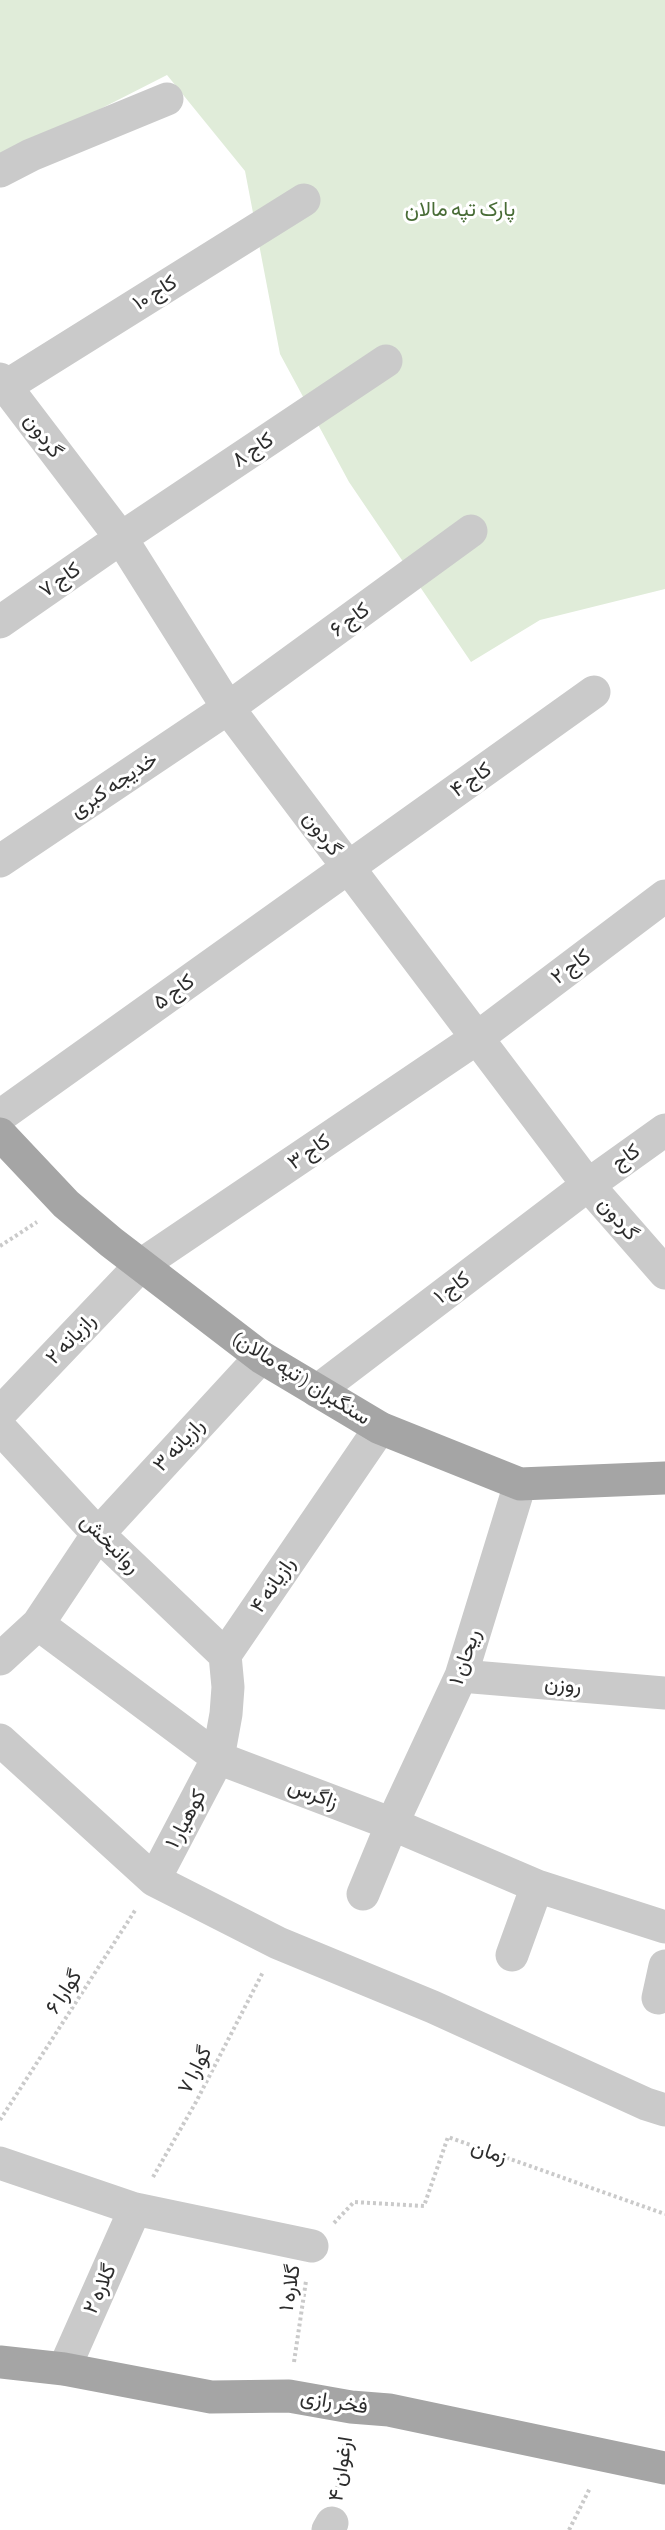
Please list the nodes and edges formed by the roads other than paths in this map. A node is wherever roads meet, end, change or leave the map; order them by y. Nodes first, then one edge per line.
1 (167, 99) dead end
2 (0, 171) edge
3 (304, 200) dead end
4 (386, 361) dead end
5 (2, 385) edge
6 (471, 531) dead end
7 (120, 538) junction
8 (0, 622) edge
9 (594, 692) dead end
10 (228, 708) junction
11 (0, 861) edge
12 (348, 867) junction
13 (665, 896) edge
14 (477, 1038) junction
15 (0, 1116) edge
16 (665, 1130) edge
17 (0, 1134) edge
18 (588, 1185) junction
19 (141, 1265) junction
20 (665, 1273) edge
21 (261, 1357) junction
22 (317, 1391) junction
23 (0, 1413) edge
24 (0, 1428) edge
25 (381, 1428) junction
26 (665, 1478) edge
27 (520, 1484) junction
28 (98, 1534) junction
29 (38, 1624) junction
30 (225, 1655) junction
31 (0, 1659) edge
32 (461, 1676) junction
33 (665, 1694) edge
34 (0, 1740) edge
35 (218, 1758) junction
36 (392, 1824) junction
37 (154, 1880) junction
38 (537, 1886) junction
39 (363, 1894) dead end
40 (665, 1927) edge
41 (512, 1955) dead end
42 (665, 1966) edge
43 (658, 1998) dead end
44 (665, 2110) edge
45 (0, 2163) edge
46 (135, 2209) junction
47 (312, 2246) road end
48 (0, 2362) edge
49 (64, 2369) junction
50 (665, 2468) edge

1 - 2 street
3 - 5 street, کاج ۱۰
4 - 7 street, کاج ۸
5 - 7 street, گردون
6 - 10 street, کاج ۶
7 - 8 street, کاج ۷
7 - 10 street, گردون
9 - 12 street, کاج ۴
10 - 11 street, خدیجه کبری
10 - 12 street, گردون
12 - 14 street, گردون
12 - 15 street, کاج ۵
13 - 14 street, کاج ۲
14 - 18 street, گردون
14 - 19 street, کاج ۳
16 - 18 street, کاج
17 - 19 main road, سنگبران ( تپه مالان)
18 - 20 street, گردون
18 - 22 street, کاج ۱
19 - 21 main road, سنگبران ( تپه مالان)
19 - 23 street, رازیانه ۲
21 - 22 main road, سنگبران ( تپه مالان)
21 - 28 street, رازیانه ۳
22 - 25 main road, سنگبران ( تپه مالان)
24 - 28 street, روانبخش
25 - 27 main road, سنگبران ( تپه مالان)
25 - 30 street, رازیانه ۴
26 - 27 main road, سنگبران ( تپه مالان)
27 - 32 street, ریحان ۱
28 - 29 street, رازیانه ۳
28 - 30 street, روانبخش
29 - 31 street
29 - 35 street, زاگرس
30 - 35 street
32 - 33 street, روزن
32 - 36 street, ریحان ۱
34 - 37 street
35 - 36 street, زاگرس
35 - 37 street, کوهیار ۱
36 - 38 street, زاگرس
36 - 39 street, ریحان ۱
37 - 44 street
38 - 40 street, زاگرس
38 - 41 street
42 - 43 street
45 - 46 street
46 - 47 street
46 - 49 street, گلاره ۲
48 - 49 main road, فخر رازی
49 - 50 main road, فخر رازی

